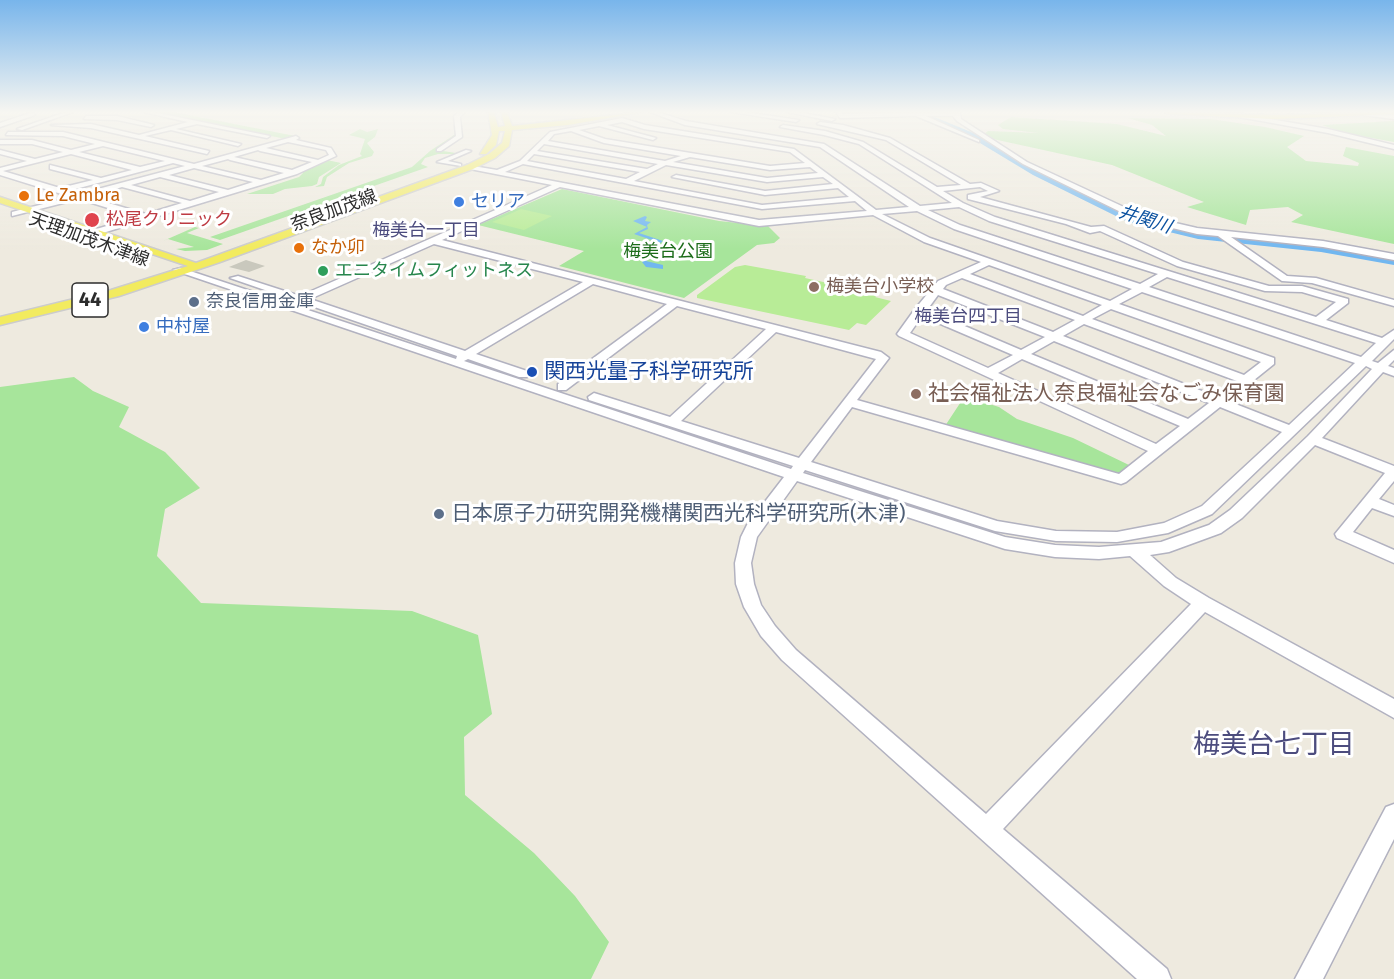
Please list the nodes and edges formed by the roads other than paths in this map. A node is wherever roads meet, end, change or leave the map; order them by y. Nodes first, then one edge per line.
1 (23, 158) edge
2 (51, 158) edge
3 (88, 158) edge
4 (94, 158) edge
5 (160, 158) edge
6 (186, 158) edge
7 (225, 158) edge
8 (230, 158) edge
9 (299, 158) edge
10 (329, 158) edge
11 (451, 158) edge
12 (473, 158) edge
13 (485, 158) edge
14 (527, 158) edge
15 (567, 158) edge
16 (639, 158) edge
17 (680, 158) edge
18 (707, 158) edge
19 (802, 158) edge
20 (843, 158) edge
21 (884, 158) edge
22 (920, 158) edge
23 (1010, 158) edge
24 (1017, 158) edge
25 (36, 161) junction
26 (173, 161) junction
27 (320, 162) junction
28 (522, 162) junction
29 (665, 162) junction
30 (459, 165) junction
31 (812, 165) junction
32 (195, 166) junction
33 (53, 167) junction
34 (470, 167) junction
35 (694, 168) junction
36 (44, 169) dead end
37 (139, 170) junction
38 (646, 171) junction
39 (0, 172) edge
40 (294, 172) junction
41 (25, 173) dead end
42 (496, 173) junction
43 (160, 175) junction
44 (826, 175) junction
45 (11, 176) junction
46 (676, 177) junction
47 (101, 179) junction
48 (262, 182) junction
49 (626, 182) junction
50 (1058, 183) junction
51 (123, 185) junction
52 (558, 185) junction
53 (840, 186) junction
54 (969, 186) junction
55 (656, 187) junction
56 (934, 190) junction
57 (58, 191) junction
58 (228, 192) junction
59 (765, 193) junction
60 (599, 194) junction
61 (80, 197) junction
62 (856, 199) junction
63 (0, 200) edge
64 (190, 204) junction
65 (960, 205) junction
66 (762, 207) junction
67 (919, 209) junction
68 (0, 210) edge
69 (31, 210) junction
70 (875, 213) junction
71 (15, 214) junction
72 (147, 217) junction
73 (759, 223) junction
74 (96, 232) junction
75 (1224, 238) junction
76 (431, 240) junction
77 (1012, 250) dead end
78 (117, 251) dead end
79 (1394, 257) edge
80 (989, 262) junction
81 (1394, 263) edge
82 (193, 264) junction
83 (159, 265) dead end
84 (178, 270) junction
85 (961, 274) junction
86 (1166, 274) junction
87 (591, 281) junction
88 (1140, 289) junction
89 (936, 290) junction
90 (1393, 298) edge
91 (300, 300) junction
92 (676, 302) junction
93 (1112, 305) junction
94 (919, 310) junction
95 (1084, 320) junction
96 (0, 321) edge
97 (1318, 321) junction
98 (775, 327) junction
99 (1394, 333) edge
100 (1055, 336) junction
101 (1384, 342) junction
102 (1394, 353) edge
103 (1023, 354) junction
104 (461, 359) junction
105 (1365, 362) junction
106 (1379, 367) junction
107 (1394, 372) edge
108 (988, 374) junction
109 (1245, 380) junction
110 (562, 387) junction
111 (1218, 401) junction
112 (849, 402) junction
113 (672, 422) junction
114 (1190, 424) junction
115 (1290, 430) junction
116 (1313, 439) junction
117 (1158, 450) junction
118 (797, 469) junction
119 (1394, 471) edge
120 (1370, 501) junction
121 (1394, 511) edge
122 (1135, 551) junction
123 (1394, 557) edge
124 (1203, 603) junction
125 (1394, 709) edge
126 (1394, 814) edge
127 (986, 830) junction
128 (1157, 979) edge
129 (1309, 979) edge

1 - 25 street
2 - 25 street
3 - 33 street
4 - 37 street
5 - 26 street
6 - 26 street
7 - 32 street
8 - 40 street
9 - 27 street
10 - 27 street
11 - 30 street
12 - 30 main road, 奈良加茂線 / 44
13 - 34 main road, 奈良加茂線 / 44
14 - 28 street
15 - 38 street
16 - 29 street
17 - 29 street
18 - 31 street
19 - 31 street
20 - 67 street
21 - 56 street
22 - 54 street
23 - 50 street
24 - 50 street
25 - 39 street
26 - 32 street
26 - 37 street
27 - 40 street
28 - 42 street
28 - 49 street
29 - 35 street
29 - 38 street
30 - 82 main road, 奈良加茂線 / 44
31 - 44 street
32 - 43 street
32 - 48 street
33 - 36 street
33 - 47 street
34 - 42 street
34 - 82 main road, 奈良加茂線 / 44
35 - 44 street
35 - 46 street
37 - 47 street
38 - 49 street
39 - 45 street
40 - 48 street
41 - 45 street
42 - 52 street
43 - 51 street
43 - 58 street
44 - 53 street
45 - 57 street
46 - 55 street
46 - 59 street
47 - 57 street
48 - 58 street
49 - 55 street
49 - 60 street
50 - 75 street
51 - 61 street
51 - 64 street
52 - 60 street
52 - 76 street
53 - 59 street
53 - 62 street
54 - 56 street
54 - 97 street
55 - 66 street
56 - 65 street
57 - 61 street
58 - 64 street
59 - 66 street
60 - 73 street
61 - 69 street
61 - 72 street
62 - 66 street
62 - 70 street
63 - 69 main road, 天理加茂木津線
64 - 72 street
65 - 67 street
65 - 86 street
66 - 73 street
67 - 70 street
67 - 88 street
68 - 71 main road, 天理加茂木津線
69 - 71 street
69 - 74 main road, 天理加茂木津線
70 - 73 street
70 - 80 street
71 - 78 main road, 天理加茂木津線
72 - 74 street
74 - 82 main road, 天理加茂木津線
75 - 79 street
75 - 81 street
75 - 90 street
76 - 87 street
76 - 91 street
77 - 80 street
80 - 85 street
80 - 93 street
82 - 84 main road, 奈良加茂線 / 44
82 - 91 street
83 - 84 main road, 天理加茂木津線
84 - 96 main road, 奈良加茂線 / 44
84 - 104 street
85 - 89 street
85 - 95 street
86 - 88 street
86 - 97 street
87 - 92 street
87 - 104 street
88 - 93 street
88 - 105 street
89 - 94 street
89 - 100 street
91 - 104 street
92 - 98 street
92 - 110 street
93 - 95 street
93 - 109 street
94 - 103 street
94 - 108 street
95 - 100 street
95 - 109 street
97 - 101 street
98 - 112 street
98 - 113 street
99 - 101 street
100 - 103 street
100 - 111 street
101 - 105 street
102 - 106 street
103 - 108 street
103 - 114 street
104 - 110 street
104 - 118 street
105 - 106 street
105 - 115 street
106 - 107 street
106 - 116 street
108 - 117 street
109 - 111 street
110 - 113 street
111 - 114 street
111 - 115 street
112 - 117 street
112 - 118 street
113 - 118 street
114 - 117 street
115 - 118 street
116 - 119 street
116 - 122 street
118 - 122 street
118 - 127 street
119 - 120 street
120 - 121 street
120 - 123 street
122 - 124 street
124 - 125 street
124 - 127 street
126 - 129 street
127 - 128 street

